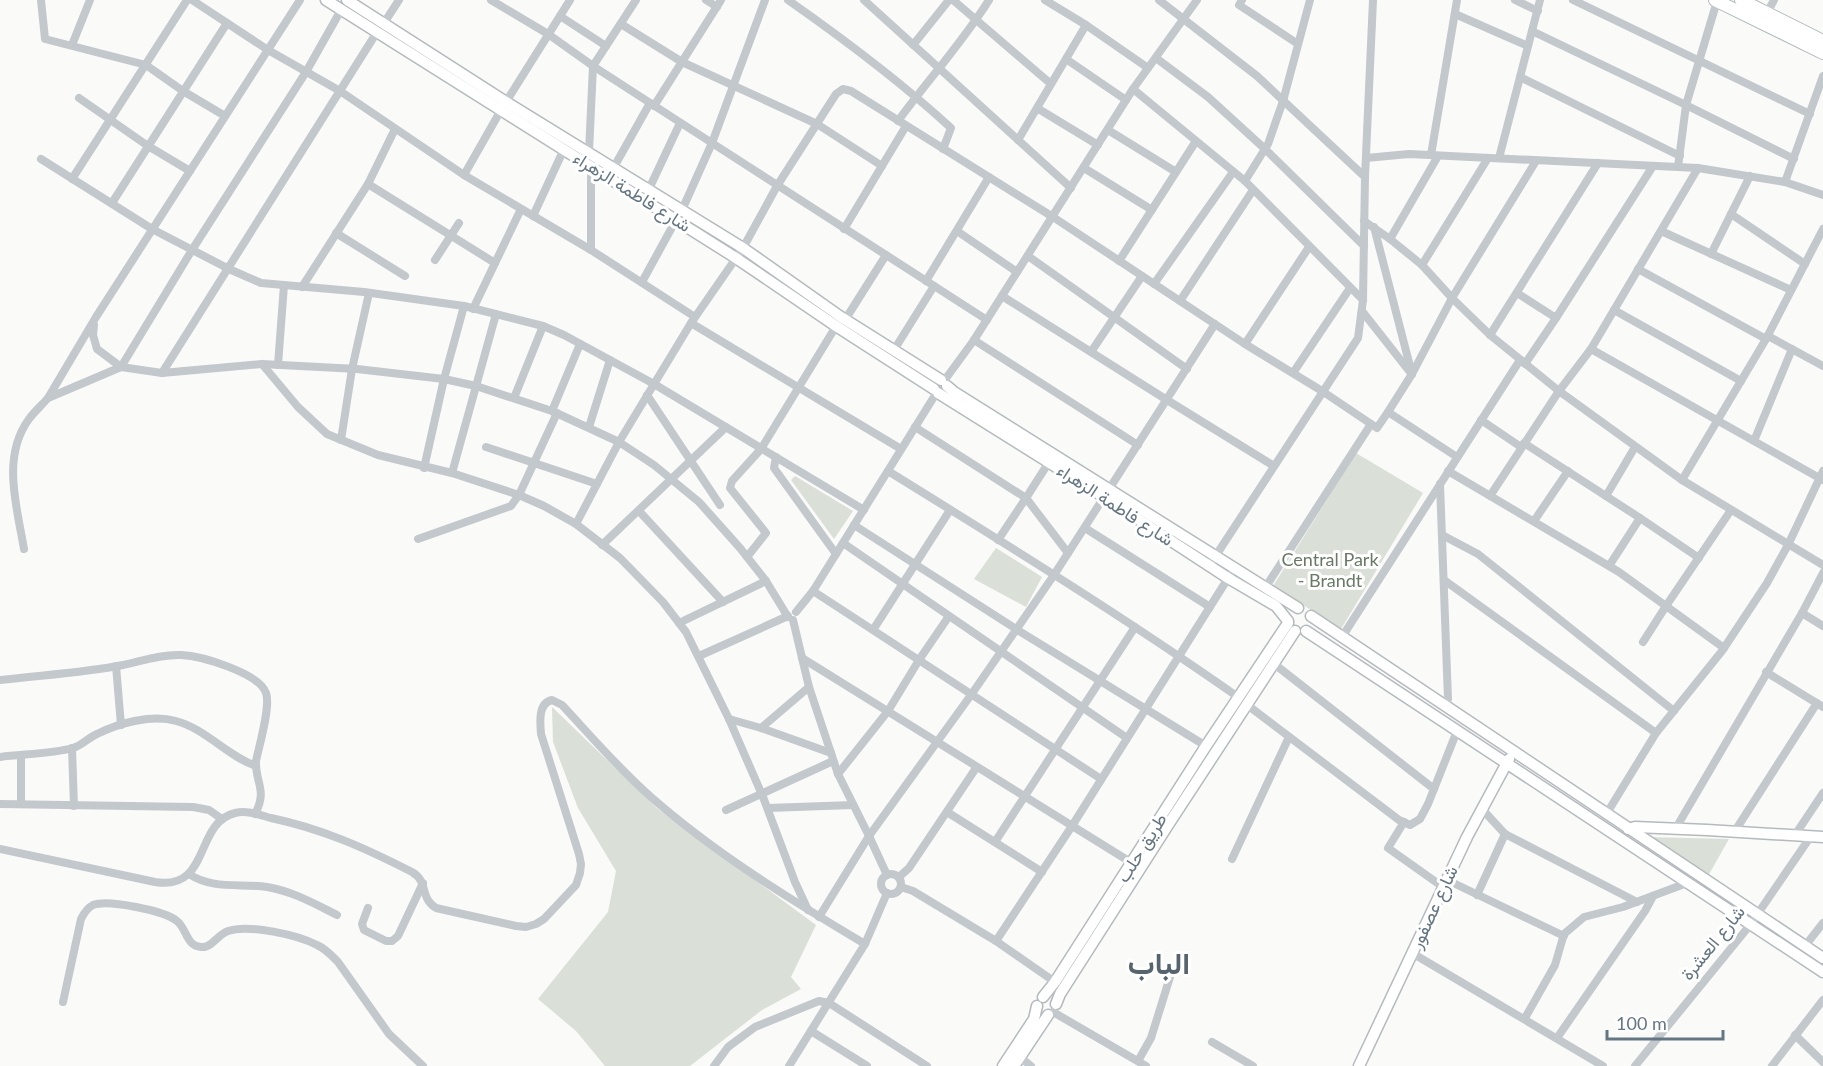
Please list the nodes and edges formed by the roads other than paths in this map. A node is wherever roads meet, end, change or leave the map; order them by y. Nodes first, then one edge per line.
1 (41, 0) edge
2 (90, 0) edge
3 (187, 0) edge
4 (192, 0) edge
5 (300, 0) edge
6 (326, 0) edge
7 (399, 0) edge
8 (491, 0) edge
9 (570, 0) edge
10 (636, 0) edge
11 (706, 0) edge
12 (765, 0) edge
13 (788, 0) edge
14 (864, 0) edge
15 (951, 0) edge
16 (989, 0) edge
17 (1046, 0) edge
18 (1159, 0) edge
19 (1197, 0) edge
20 (1242, 0) edge
21 (1310, 0) edge
22 (1373, 0) edge
23 (1457, 0) edge
24 (1515, 0) edge
25 (1540, 0) edge
26 (1573, 0) edge
27 (1741, 0) edge
28 (1774, 0) edge
29 (1716, 1) edge
30 (719, 3) edge
31 (344, 5) edge
32 (1538, 11) junction
33 (1767, 13) junction
34 (1455, 14) junction
35 (560, 16) junction
36 (1183, 19) junction
37 (976, 20) junction
38 (227, 23) junction
39 (621, 24) junction
40 (376, 25) junction
41 (1086, 25) junction
42 (1532, 31) junction
43 (548, 34) junction
44 (1823, 41) edge
45 (1298, 44) junction
46 (72, 45) junction
47 (913, 45) junction
48 (606, 46) junction
49 (1528, 46) junction
50 (268, 50) junction
51 (1823, 53) edge
52 (1156, 58) junction
53 (1066, 59) junction
54 (1699, 61) junction
55 (682, 62) junction
56 (146, 64) junction
57 (593, 66) junction
58 (1148, 68) junction
59 (940, 69) junction
60 (306, 72) junction
61 (1823, 76) edge
62 (1520, 77) junction
63 (1051, 84) junction
64 (733, 85) junction
65 (1133, 89) junction
66 (183, 91) junction
67 (340, 92) junction
68 (916, 96) junction
69 (79, 98) dead end
70 (1126, 100) junction
71 (1283, 100) junction
72 (652, 104) junction
73 (1686, 105) junction
74 (504, 106) junction
75 (1037, 108) junction
76 (1810, 114) junction
77 (225, 116) junction
78 (111, 119) junction
79 (898, 121) junction
80 (680, 123) junction
81 (817, 124) junction
82 (906, 126) junction
83 (395, 129) junction
84 (1108, 129) junction
85 (1018, 140) junction
86 (1196, 141) junction
87 (712, 143) junction
88 (148, 146) junction
89 (1098, 146) junction
90 (943, 149) junction
91 (1265, 149) junction
92 (564, 150) junction
93 (590, 152) junction
94 (1434, 155) junction
95 (1680, 156) junction
96 (1366, 158) junction
97 (1488, 158) junction
98 (1499, 158) junction
99 (41, 159) dead end
100 (1794, 159) junction
101 (1536, 161) junction
102 (1598, 163) junction
103 (591, 166) junction
104 (882, 166) junction
105 (1653, 166) junction
106 (614, 167) junction
107 (1678, 167) junction
108 (1084, 168) junction
109 (1698, 168) junction
110 (190, 171) junction
111 (1176, 172) junction
112 (1233, 172) junction
113 (464, 175) junction
114 (1750, 176) junction
115 (989, 177) junction
116 (1365, 177) junction
117 (72, 179) junction
118 (1245, 181) junction
119 (1785, 182) junction
120 (368, 184) junction
121 (777, 186) junction
122 (1071, 188) junction
123 (649, 189) junction
124 (1253, 190) junction
125 (1822, 193) edge
126 (112, 204) junction
127 (521, 209) junction
128 (1152, 210) junction
129 (1731, 214) junction
130 (679, 215) junction
131 (532, 216) junction
132 (1053, 217) junction
133 (1364, 221) junction
134 (459, 223) dead end
135 (1374, 227) junction
136 (152, 229) junction
137 (844, 229) junction
138 (1823, 229) edge
139 (957, 231) junction
140 (1661, 231) junction
141 (336, 233) junction
142 (451, 236) junction
143 (1390, 239) junction
144 (1364, 246) junction
145 (1309, 247) junction
146 (742, 248) junction
147 (192, 250) junction
148 (591, 250) junction
149 (1711, 254) junction
150 (886, 255) junction
151 (1028, 256) junction
152 (736, 258) junction
153 (435, 260) dead end
154 (1119, 261) junction
155 (495, 263) junction
156 (1805, 264) junction
157 (1422, 265) junction
158 (229, 269) junction
159 (1638, 269) junction
160 (1017, 272) junction
161 (405, 276) dead end
162 (1142, 276) junction
163 (642, 282) junction
164 (930, 283) junction
165 (1154, 284) junction
166 (284, 285) junction
167 (302, 287) junction
168 (1350, 288) junction
169 (1791, 290) junction
170 (369, 293) junction
171 (1517, 293) junction
172 (1002, 296) junction
173 (1452, 298) junction
174 (1363, 300) junction
175 (1180, 301) junction
176 (468, 307) junction
177 (1614, 310) junction
178 (1362, 311) junction
179 (496, 314) junction
180 (96, 317) junction
181 (1113, 317) junction
182 (1556, 318) junction
183 (693, 320) junction
184 (987, 320) junction
185 (840, 321) junction
186 (1215, 324) junction
187 (543, 326) junction
188 (1490, 335) junction
189 (1767, 337) junction
190 (974, 340) junction
191 (580, 344) junction
192 (1245, 344) junction
193 (1792, 349) junction
194 (894, 350) junction
195 (1591, 350) junction
196 (1091, 352) junction
197 (610, 360) junction
198 (1523, 362) junction
199 (262, 364) junction
200 (278, 365) junction
201 (1823, 366) edge
202 (121, 367) junction
203 (352, 369) junction
204 (1187, 369) junction
205 (162, 373) junction
206 (1293, 373) junction
207 (1412, 374) junction
208 (444, 379) junction
209 (1741, 381) junction
210 (654, 384) junction
211 (476, 386) junction
212 (940, 387) junction
213 (799, 388) junction
214 (1559, 391) junction
215 (1322, 392) junction
216 (647, 395) junction
217 (48, 398) junction
218 (514, 398) junction
219 (1167, 400) junction
220 (555, 412) junction
221 (1388, 412) junction
222 (1481, 420) junction
223 (1719, 420) junction
224 (1371, 424) junction
225 (589, 427) junction
226 (726, 427) junction
227 (915, 427) junction
228 (341, 440) junction
229 (1754, 441) junction
230 (619, 442) junction
231 (1138, 445) junction
232 (1523, 445) junction
233 (486, 447) dead end
234 (1635, 447) junction
235 (761, 448) junction
236 (901, 449) junction
237 (1457, 457) junction
238 (776, 458) junction
239 (535, 462) junction
240 (691, 462) junction
241 (1049, 462) junction
242 (1274, 466) junction
243 (424, 468) junction
244 (888, 471) junction
245 (1448, 471) junction
246 (1568, 471) junction
247 (452, 473) junction
248 (1822, 476) edge
249 (672, 480) junction
250 (1682, 480) junction
251 (1440, 483) junction
252 (597, 484) junction
253 (1107, 493) junction
254 (519, 495) junction
255 (1490, 496) junction
256 (1606, 496) junction
257 (1026, 498) junction
258 (720, 505) dead end
259 (864, 510) junction
260 (950, 510) junction
261 (1731, 510) junction
262 (639, 511) junction
263 (1640, 518) junction
264 (1534, 521) junction
265 (576, 524) junction
266 (854, 525) junction
267 (1085, 528) junction
268 (1442, 535) junction
269 (418, 539) dead end
270 (998, 540) junction
271 (843, 543) junction
272 (1788, 544) junction
273 (602, 545) junction
274 (24, 549) dead end
275 (1068, 553) junction
276 (836, 554) junction
277 (747, 557) junction
278 (1699, 558) junction
279 (1213, 561) junction
280 (915, 565) junction
281 (1823, 565) edge
282 (1609, 566) junction
283 (1231, 573) junction
284 (1823, 573) edge
285 (1054, 575) junction
286 (1444, 580) junction
287 (766, 581) junction
288 (903, 584) junction
289 (1265, 588) junction
290 (813, 591) junction
291 (723, 602) junction
292 (1666, 606) junction
293 (1210, 607) junction
294 (1298, 608) junction
295 (1802, 613) junction
296 (791, 616) junction
297 (949, 616) junction
298 (1311, 616) junction
299 (679, 623) junction
300 (1294, 626) junction
301 (1823, 626) edge
302 (1135, 627) junction
303 (1016, 629) junction
304 (873, 630) junction
305 (1342, 637) junction
306 (1643, 642) dead end
307 (1724, 648) junction
308 (1001, 651) junction
309 (699, 656) junction
310 (1179, 656) junction
311 (802, 658) junction
312 (919, 660) junction
313 (1273, 663) junction
314 (116, 666) junction
315 (1766, 672) junction
316 (0, 680) edge
317 (1101, 680) junction
318 (809, 687) junction
319 (971, 695) junction
320 (1242, 700) junction
321 (1820, 705) edge
322 (1445, 706) junction
323 (1083, 707) junction
324 (1146, 708) junction
325 (888, 711) junction
326 (1674, 711) junction
327 (729, 719) junction
328 (121, 725) junction
329 (761, 728) junction
330 (1457, 730) junction
331 (1656, 734) junction
332 (1289, 736) junction
333 (1127, 738) junction
334 (937, 743) junction
335 (1206, 746) junction
336 (72, 748) junction
337 (1055, 750) junction
338 (1513, 751) junction
339 (21, 755) junction
340 (0, 757) edge
341 (832, 757) junction
342 (1506, 763) junction
343 (256, 766) junction
344 (976, 768) junction
345 (838, 774) junction
346 (1101, 779) junction
347 (1434, 789) junction
348 (1823, 793) edge
349 (762, 794) junction
350 (1024, 797) junction
351 (0, 804) edge
352 (21, 804) junction
353 (853, 805) junction
354 (74, 806) junction
355 (768, 808) junction
356 (1482, 809) junction
357 (726, 810) dead end
358 (947, 812) junction
359 (1607, 813) junction
360 (255, 814) junction
361 (222, 819) junction
362 (1404, 822) junction
363 (1072, 826) junction
364 (1676, 828) junction
365 (1630, 829) junction
366 (1734, 831) junction
367 (1505, 834) junction
368 (1614, 834) junction
369 (1795, 835) junction
370 (870, 836) junction
371 (1811, 836) junction
372 (1823, 837) edge
373 (995, 842) junction
374 (0, 849) edge
375 (1232, 859) dead end
376 (1132, 863) junction
377 (1042, 872) junction
378 (189, 874) junction
379 (887, 875) junction
380 (899, 877) junction
381 (423, 883) junction
382 (1687, 883) junction
383 (1445, 884) junction
384 (901, 887) junction
385 (887, 893) junction
386 (1477, 894) junction
387 (1653, 896) junction
388 (1637, 902) junction
389 (368, 908) dead end
390 (808, 910) junction
391 (1758, 914) junction
392 (337, 915) dead end
393 (819, 917) junction
394 (1823, 923) edge
395 (1750, 925) junction
396 (1564, 936) junction
397 (996, 941) junction
398 (865, 944) junction
399 (1805, 946) junction
400 (1412, 953) junction
401 (1823, 958) edge
402 (1823, 972) edge
403 (1170, 977) dead end
404 (1055, 982) junction
405 (1823, 1000) edge
406 (1040, 1001) junction
407 (63, 1002) dead end
408 (829, 1003) junction
409 (1052, 1010) junction
410 (1525, 1018) junction
411 (811, 1030) junction
412 (1795, 1035) junction
413 (1557, 1038) junction
414 (1212, 1042) dead end
415 (1017, 1062) edge
416 (1823, 1062) edge
417 (1142, 1064) edge
418 (423, 1066) edge
419 (714, 1066) edge
420 (789, 1066) edge
421 (867, 1066) edge
422 (927, 1066) edge
423 (1003, 1066) edge
424 (1031, 1066) edge
425 (1253, 1066) edge
426 (1359, 1066) edge
427 (1603, 1066) edge
428 (1635, 1066) edge
429 (1772, 1066) edge

1 - 46 street
2 - 46 street
3 - 56 street
4 - 38 street
5 - 50 street
6 - 31 main road, شارع فاطمة الزهراء
7 - 40 street
8 - 43 street
9 - 35 street
10 - 39 street
11 - 30 street
12 - 64 street
13 - 68 street
14 - 47 street
15 - 37 street
15 - 47 street
16 - 37 street
17 - 41 street
18 - 36 street
19 - 36 street
20 - 45 street
21 - 45 street
22 - 96 street
23 - 34 street
24 - 32 street
25 - 32 street
26 - 54 street
27 - 33 highway
28 - 33 street
29 - 51 highway
29 - 54 street
30 - 55 street
31 - 40 main road, شارع فاطمة الزهراء
31 - 60 street
32 - 42 street
33 - 44 highway
34 - 49 street
34 - 94 street
35 - 43 street
35 - 48 street
36 - 52 street
36 - 71 street
37 - 59 street
37 - 63 street
38 - 50 street
38 - 66 street
39 - 48 street
39 - 55 street
40 - 67 street
40 - 74 main road, شارع فاطمة الزهراء
41 - 53 street
41 - 58 street
42 - 49 street
42 - 73 street
43 - 57 street
43 - 74 street
45 - 71 street
46 - 56 street
47 - 59 street
48 - 57 street
49 - 62 street
50 - 60 street
50 - 77 street
52 - 58 street
52 - 91 street
53 - 63 street
53 - 70 street
54 - 73 street
54 - 76 street
55 - 64 street
55 - 72 street
56 - 66 street
56 - 78 street
57 - 72 street
57 - 93 street
58 - 65 street
59 - 68 street
59 - 85 street
60 - 67 street
60 - 147 street
61 - 76 street
62 - 95 street
62 - 98 street
63 - 75 street
64 - 81 street
64 - 87 street
65 - 70 street
65 - 86 street
66 - 77 street
66 - 88 street
67 - 83 street
67 - 158 street
68 - 79 street
68 - 90 street
69 - 78 street
70 - 84 street
71 - 91 street
71 - 116 street
72 - 80 street
72 - 106 street
73 - 95 street
73 - 100 street
74 - 92 main road, شارع فاطمة الزهراء
74 - 93 main road, شارع فاطمة الزهراء
74 - 113 street
75 - 85 street
75 - 89 street
76 - 100 street
77 - 110 street
78 - 88 street
78 - 117 street
79 - 81 street
79 - 82 street
80 - 87 street
80 - 123 street
81 - 104 street
81 - 121 street
82 - 90 street
82 - 104 street
83 - 113 street
83 - 120 street
84 - 89 street
84 - 111 street
85 - 122 street
86 - 111 street
86 - 112 street
87 - 121 street
87 - 130 street
88 - 110 street
88 - 126 street
89 - 108 street
90 - 115 street
91 - 118 street
91 - 144 street
92 - 103 main road, شارع فاطمة الزهراء
92 - 131 street
93 - 103 street
93 - 106 main road, شارع فاطمة الزهراء
94 - 96 street
94 - 97 street
94 - 143 street
95 - 107 street
96 - 116 street
97 - 98 street
97 - 157 street
98 - 101 street
99 - 117 street
100 - 119 street
101 - 102 street
101 - 173 street
102 - 105 street
102 - 171 street
103 - 130 main road, شارع فاطمة الزهراء
103 - 148 street
104 - 137 street
105 - 107 street
105 - 182 street
106 - 123 main road, شارع فاطمة الزهراء
107 - 109 street
108 - 122 street
108 - 128 street
109 - 114 street
109 - 140 street
110 - 136 street
111 - 128 street
112 - 118 street
112 - 165 street
113 - 127 street
114 - 119 street
114 - 129 street
115 - 132 street
115 - 139 street
116 - 133 street
117 - 126 street
118 - 124 street
119 - 125 street
120 - 141 street
120 - 142 street
121 - 137 street
121 - 146 street
122 - 132 street
123 - 130 main road, شارع فاطمة الزهراء
124 - 145 street
124 - 175 street
126 - 136 street
127 - 131 street
127 - 155 street
128 - 154 street
129 - 149 street
129 - 156 street
130 - 146 main road, شارع فاطمة الزهراء
130 - 152 main road, شارع فاطمة الزهراء
130 - 163 street
131 - 148 street
132 - 151 street
132 - 154 street
133 - 135 street
133 - 144 street
134 - 142 street
135 - 143 street
135 - 207 street
136 - 147 street
136 - 180 street
137 - 150 street
138 - 156 street
139 - 160 street
139 - 164 street
140 - 149 street
140 - 159 street
141 - 161 street
141 - 167 street
142 - 153 street
142 - 155 street
143 - 157 street
144 - 174 street
145 - 168 street
145 - 192 street
146 - 152 street
146 - 185 main road, شارع فاطمة الزهراء
147 - 158 street
147 - 202 street
148 - 163 street
149 - 169 street
150 - 164 street
150 - 185 street
151 - 160 street
151 - 181 street
152 - 183 street
152 - 185 main road, شارع فاطمة الزهراء
154 - 162 street
155 - 176 street
156 - 169 street
157 - 173 street
158 - 166 street
158 - 205 street
159 - 177 street
159 - 189 street
160 - 172 street
162 - 165 street
162 - 181 street
163 - 183 street
164 - 184 street
164 - 194 street
165 - 175 street
166 - 167 street
166 - 200 street
167 - 170 street
168 - 174 street
168 - 206 street
169 - 189 street
170 - 176 street
170 - 203 street
171 - 182 street
171 - 188 street
172 - 184 street
172 - 196 street
173 - 188 street
173 - 207 street
174 - 178 street
175 - 186 street
176 - 179 street
176 - 208 street
177 - 195 street
177 - 209 street
178 - 207 street
178 - 215 street
179 - 187 street
179 - 211 street
180 - 202 street
180 - 217 street
181 - 196 street
181 - 204 street
182 - 198 street
183 - 210 street
183 - 213 street
184 - 190 street
185 - 194 main road, شارع فاطمة الزهراء
185 - 212 main road, شارع فاطمة الزهراء
185 - 213 street
186 - 192 street
186 - 204 street
187 - 191 street
187 - 218 street
188 - 198 street
189 - 193 street
189 - 209 street
190 - 212 street
190 - 231 street
191 - 197 street
191 - 220 street
192 - 206 street
193 - 201 street
193 - 229 street
194 - 212 main road, شارع فاطمة الزهراء
195 - 214 street
195 - 223 street
196 - 219 street
197 - 210 street
197 - 225 street
198 - 214 street
198 - 222 street
199 - 200 street
199 - 205 street
199 - 228 street
200 - 203 street
202 - 205 street
202 - 217 street
203 - 208 street
203 - 228 street
204 - 219 street
206 - 215 street
207 - 221 street
208 - 211 street
208 - 243 street
209 - 223 street
210 - 216 street
210 - 226 street
211 - 218 street
211 - 247 street
212 - 227 street
212 - 241 main road, شارع فاطمة الزهراء
212 - 253 main road, شارع فاطمة الزهراء
213 - 235 street
213 - 236 street
214 - 232 street
214 - 234 street
215 - 224 street
215 - 242 street
216 - 230 street
216 - 240 street
217 - 274 street
218 - 220 street
219 - 231 street
219 - 242 street
220 - 225 street
220 - 239 street
221 - 224 street
221 - 237 street
222 - 232 street
222 - 237 street
223 - 229 street
223 - 250 street
224 - 289 street
225 - 230 street
226 - 235 street
226 - 240 street
227 - 236 street
227 - 257 street
228 - 243 street
229 - 248 street
230 - 249 street
230 - 252 street
231 - 253 street
232 - 246 street
232 - 255 street
233 - 239 street
234 - 250 street
234 - 256 street
235 - 238 street
235 - 277 street
236 - 244 street
237 - 245 street
238 - 259 street
238 - 276 street
239 - 252 street
239 - 254 street
240 - 249 street
240 - 258 street
241 - 253 main road, شارع فاطمة الزهراء
241 - 257 street
242 - 279 street
243 - 247 street
244 - 259 street
244 - 260 street
245 - 251 street
245 - 255 street
246 - 256 street
246 - 264 street
247 - 254 street
248 - 272 street
249 - 262 street
249 - 277 street
250 - 261 street
251 - 268 street
251 - 305 street
252 - 265 street
253 - 267 street
253 - 279 main road, شارع فاطمة الزهراء
254 - 265 street
254 - 269 street
255 - 264 street
256 - 263 street
257 - 270 street
257 - 275 street
259 - 266 street
260 - 270 street
260 - 280 street
261 - 272 street
261 - 278 street
262 - 273 street
262 - 291 street
263 - 278 street
263 - 282 street
264 - 282 street
265 - 273 street
266 - 271 street
266 - 280 street
267 - 275 street
267 - 293 street
268 - 286 street
268 - 326 street
270 - 285 street
271 - 276 street
271 - 288 street
272 - 281 street
272 - 307 street
273 - 299 street
275 - 285 street
276 - 290 street
277 - 287 street
278 - 292 street
279 - 283 main road, شارع فاطمة الزهراء
280 - 288 street
280 - 303 street
282 - 292 street
283 - 289 main road, شارع فاطمة الزهراء
283 - 293 street
283 - 300 main road, شارع فاطمة الزهراء
284 - 295 street
285 - 302 street
285 - 303 street
286 - 322 street
286 - 331 street
287 - 291 street
287 - 296 street
288 - 297 street
288 - 304 street
289 - 294 main road, شارع فاطمة الزهراء
290 - 296 street
290 - 304 street
291 - 299 street
292 - 306 street
292 - 307 street
293 - 310 street
294 - 298 main road, شارع فاطمة الزهراء
294 - 300 main road
295 - 301 street
295 - 315 street
296 - 309 street
296 - 311 street
297 - 308 street
297 - 312 street
298 - 300 main road
298 - 305 main road, شارع فاطمة الزهراء
299 - 309 street
300 - 313 main road
300 - 320 main road
300 - 330 main road, شارع فاطمة الزهراء
302 - 310 street
302 - 317 street
303 - 308 street
303 - 317 street
304 - 312 street
305 - 322 main road, شارع فاطمة الزهراء
307 - 326 street
308 - 319 street
308 - 323 street
309 - 327 street
310 - 320 street
310 - 324 street
311 - 318 street
311 - 325 street
312 - 319 street
312 - 325 street
313 - 320 main road
313 - 347 street
314 - 316 street
314 - 328 street
314 - 343 street
315 - 321 street
315 - 364 street
317 - 323 street
317 - 324 street
318 - 329 street
318 - 341 street
319 - 334 street
319 - 337 street
320 - 332 street
320 - 335 main road, طريق حلب
320 - 409 main road
321 - 366 street
322 - 338 main road, شارع فاطمة الزهراء
323 - 333 street
323 - 337 street
324 - 333 street
324 - 335 street
325 - 334 street
325 - 345 street
326 - 331 street
327 - 329 street
327 - 349 street
328 - 336 street
328 - 343 street
329 - 341 street
330 - 342 main road, شارع فاطمة الزهراء
330 - 347 street
331 - 359 street
332 - 362 street
332 - 375 street
333 - 346 street
334 - 344 street
334 - 370 street
335 - 376 main road, طريق حلب
336 - 339 street
336 - 354 street
337 - 346 street
337 - 350 street
338 - 342 main road, شارع عصفور
338 - 359 main road, شارع فاطمة الزهراء
339 - 340 street
339 - 352 street
341 - 345 street
341 - 349 street
342 - 356 main road, شارع عصفور
342 - 368 main road, شارع فاطمة الزهراء
343 - 360 street
344 - 350 street
344 - 358 street
345 - 353 street
346 - 363 street
347 - 362 street
348 - 369 street
349 - 355 street
349 - 357 street
350 - 363 street
350 - 373 street
351 - 352 street
352 - 354 street
353 - 355 street
353 - 370 street
354 - 361 street
355 - 390 street
356 - 367 street
356 - 383 main road, شارع عصفور
358 - 373 street
358 - 380 street
359 - 365 main road, شارع فاطمة الزهراء
360 - 361 street
360 - 381 street
361 - 378 street
362 - 383 street
363 - 376 street
363 - 377 street
364 - 365 main road
364 - 366 main road
365 - 368 main road
365 - 391 main road, شارع فاطمة الزهراء
366 - 369 main road
367 - 386 street
367 - 388 street
368 - 382 main road, شارع فاطمة الزهراء
369 - 371 main road
370 - 379 street
370 - 393 street
371 - 372 main road
371 - 391 street, شارع العشرة
373 - 377 street
374 - 378 street
376 - 404 main road, طريق حلب
377 - 397 street
378 - 392 street
379 - 380 street
379 - 385 street
380 - 384 street
381 - 389 street
381 - 390 street
382 - 387 street
382 - 395 main road, شارع فاطمة الزهراء
383 - 386 street
383 - 400 main road, شارع عصفور
384 - 385 street
384 - 397 street
385 - 398 street
386 - 396 street
387 - 388 street
387 - 413 street
388 - 396 street
390 - 393 street
391 - 395 street, شارع العشرة
391 - 399 main road, شارع فاطمة الزهراء
393 - 398 street
394 - 399 street
395 - 402 main road, شارع فاطمة الزهراء
395 - 428 street, شارع العشرة
396 - 410 street
397 - 404 street
398 - 408 street
399 - 401 main road, شارع فاطمة الزهراء
400 - 410 street
400 - 426 main road, شارع عصفور
403 - 417 street
404 - 406 main road, طريق حلب
405 - 412 street
406 - 409 main road
406 - 409 main road
406 - 423 main road, طريق حلب
407 - 418 street
408 - 411 street
408 - 419 street
408 - 422 street
409 - 415 main road
409 - 417 street
410 - 413 street
411 - 420 street
411 - 421 street
412 - 416 street
412 - 429 street
413 - 427 street
414 - 425 street
415 - 424 street

